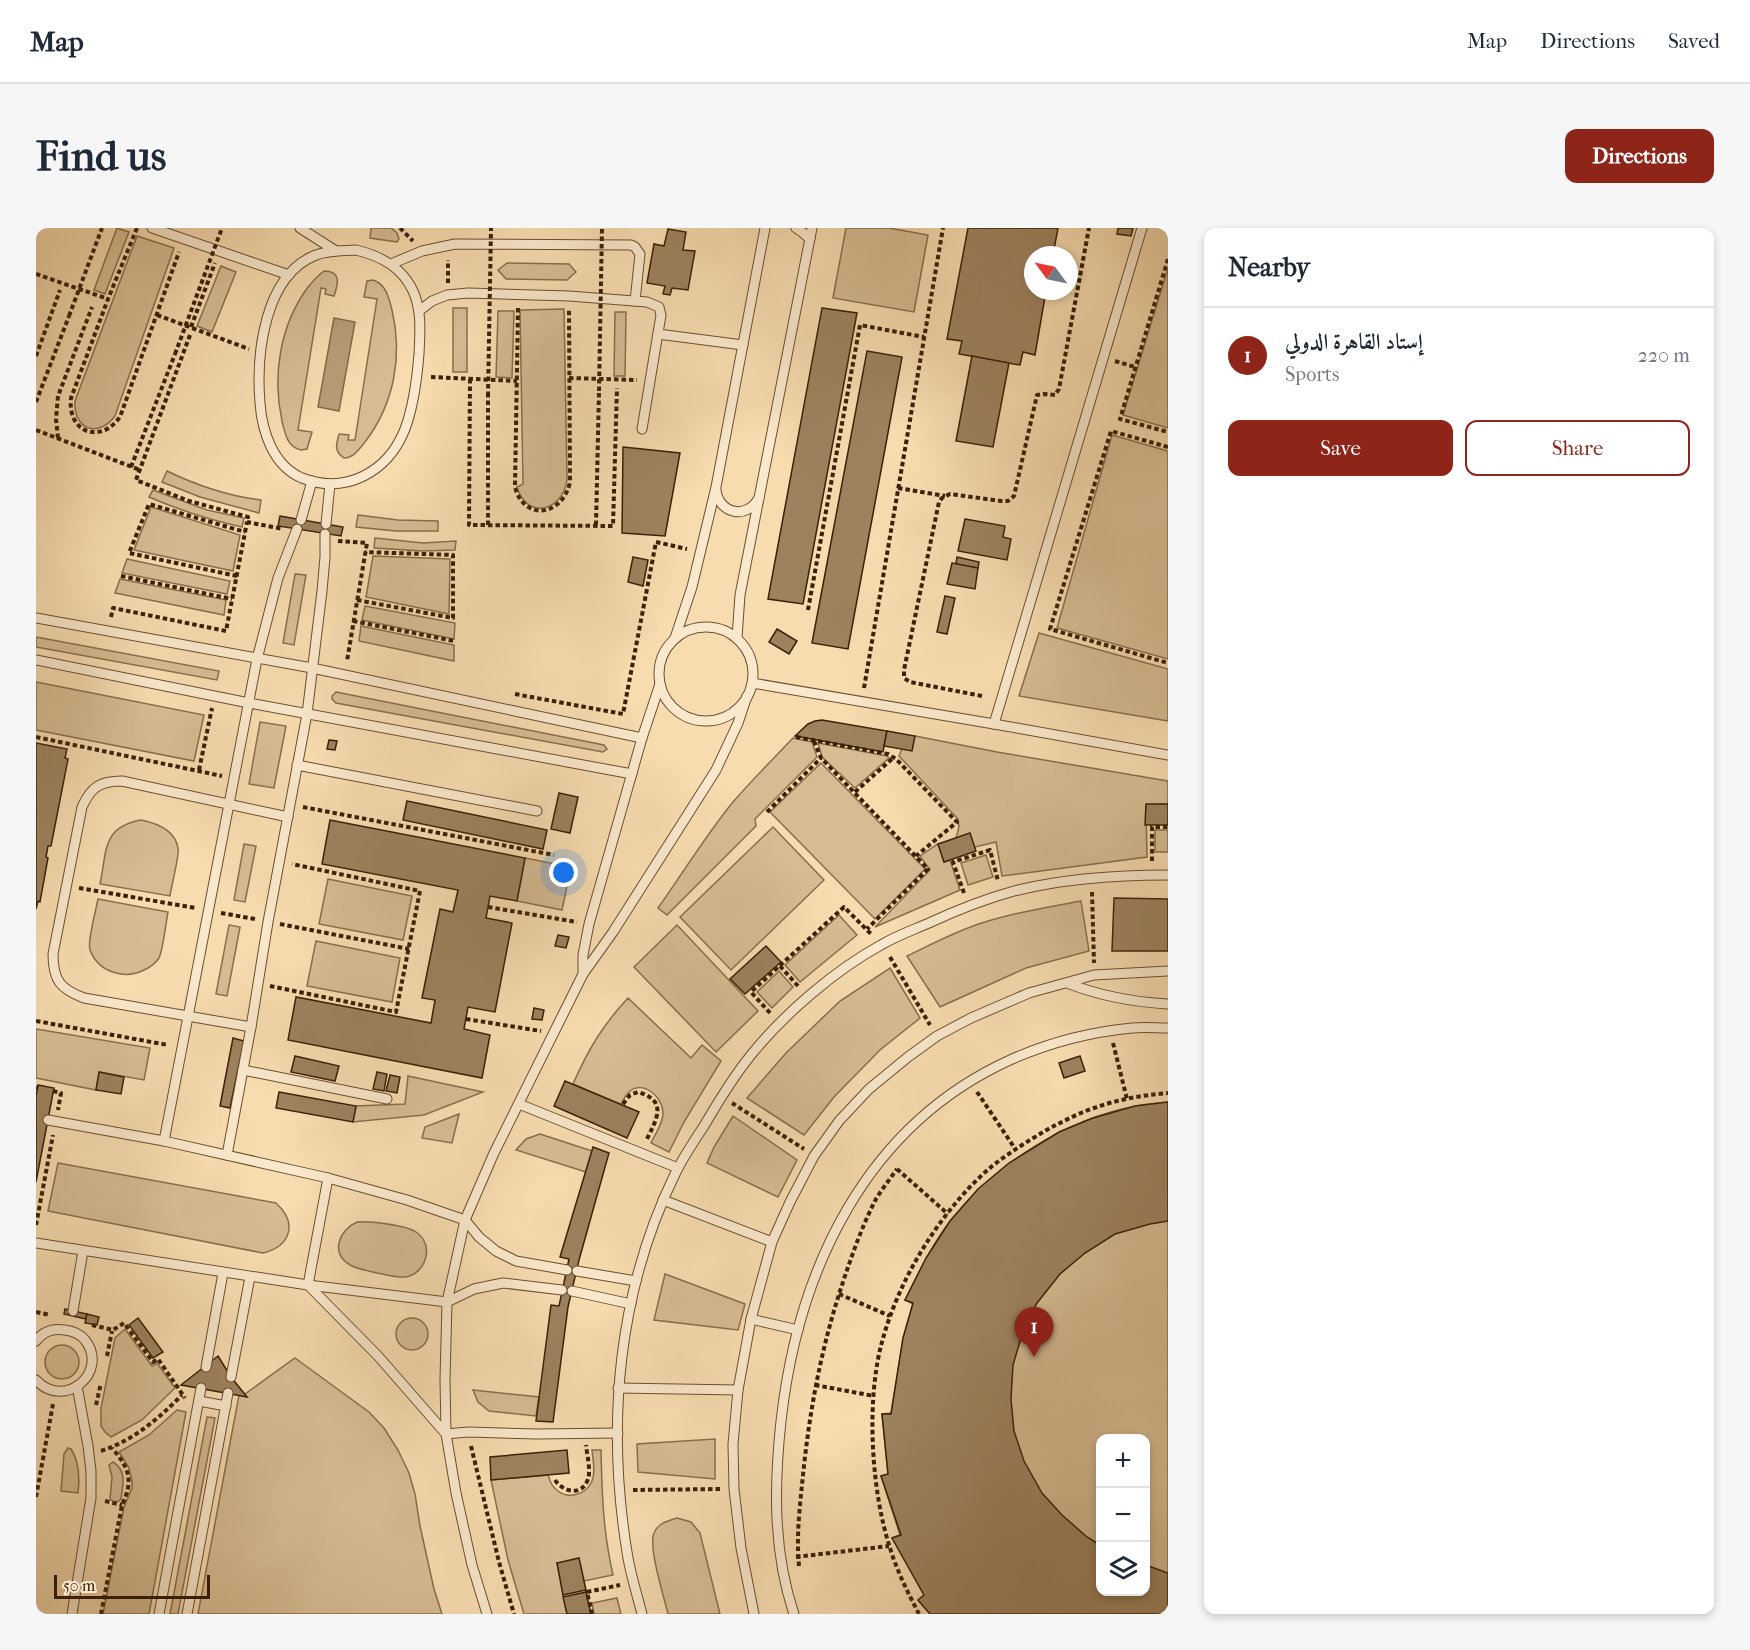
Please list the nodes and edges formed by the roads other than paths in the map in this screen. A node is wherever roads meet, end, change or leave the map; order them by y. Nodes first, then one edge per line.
1 (152, 228) edge
2 (300, 228) edge
3 (796, 228) edge
4 (812, 228) edge
5 (1142, 228) edge
6 (767, 230) edge
7 (810, 239) junction
8 (336, 251) junction
9 (391, 264) junction
10 (289, 275) junction
11 (635, 301) junction
12 (419, 311) junction
13 (658, 334) junction
14 (743, 345) junction
15 (642, 429) dead end
16 (312, 481) junction
17 (330, 484) junction
18 (716, 487) junction
19 (761, 494) junction
20 (36, 618) edge
21 (675, 638) junction
22 (737, 639) junction
23 (257, 659) junction
24 (36, 660) edge
25 (312, 668) junction
26 (752, 683) junction
27 (660, 684) junction
28 (747, 696) junction
29 (249, 703) junction
30 (307, 714) junction
31 (994, 724) junction
32 (642, 738) junction
33 (1168, 755) edge
34 (297, 765) junction
35 (632, 774) junction
36 (230, 805) junction
37 (537, 811) dead end
38 (288, 817) junction
39 (1168, 875) edge
40 (1168, 971) edge
41 (583, 974) junction
42 (1067, 983) junction
43 (1168, 1004) edge
44 (189, 1017) junction
45 (251, 1027) junction
46 (1168, 1028) edge
47 (243, 1070) junction
48 (387, 1099) dead end
49 (519, 1104) junction
50 (52, 1120) road end
51 (164, 1141) junction
52 (227, 1155) junction
53 (678, 1168) junction
54 (328, 1178) junction
55 (663, 1200) junction
56 (465, 1220) junction
57 (772, 1242) junction
58 (36, 1243) edge
59 (83, 1251) junction
60 (537, 1266) junction
61 (223, 1273) junction
62 (250, 1277) junction
63 (636, 1281) junction
64 (308, 1285) junction
65 (533, 1286) junction
66 (447, 1302) junction
67 (631, 1304) junction
68 (71, 1319) junction
69 (751, 1319) junction
70 (798, 1330) junction
71 (36, 1341) edge
72 (206, 1367) dead end
73 (231, 1377) dead end
74 (36, 1381) edge
75 (77, 1386) junction
76 (201, 1388) dead end
77 (618, 1388) junction
78 (738, 1390) junction
79 (228, 1393) dead end
80 (199, 1401) junction
81 (226, 1406) junction
82 (618, 1433) junction
83 (446, 1434) junction
84 (72, 1614) edge
85 (159, 1614) edge
86 (187, 1614) edge
87 (487, 1614) edge
88 (642, 1614) edge
89 (754, 1614) edge
90 (794, 1614) edge

1 - 10 lane
2 - 8 lane
3 - 7 lane
4 - 7 lane
5 - 31 lane
6 - 14 lane
7 - 19 lane
8 - 9 lane
8 - 10 lane
9 - 11 lane
9 - 12 lane
10 - 16 lane
11 - 12 lane
11 - 13 lane
12 - 17 lane
13 - 14 lane
13 - 15 lane
14 - 18 lane
16 - 17 lane
16 - 23 lane
17 - 25 lane
18 - 19 lane
18 - 21 lane
19 - 22 lane
20 - 23 lane
21 - 22 lane
21 - 27 lane
22 - 26 lane
23 - 25 lane
23 - 29 lane
24 - 29 lane
25 - 30 lane
25 - 32 lane
26 - 28 lane
26 - 31 lane
27 - 28 lane
27 - 32 lane
28 - 41 lane
29 - 30 lane
29 - 36 lane
30 - 34 lane
30 - 35 lane
31 - 33 lane
32 - 35 lane
34 - 37 lane
34 - 38 lane
35 - 41 lane
36 - 38 lane
36 - 44 lane
36 - 44 lane
38 - 45 lane
39 - 53 lane
40 - 42 lane
41 - 49 lane
42 - 43 lane
42 - 57 lane
44 - 45 lane
44 - 51 lane
45 - 47 lane
46 - 70 lane
47 - 48 lane
47 - 52 lane
49 - 53 lane
49 - 56 lane
50 - 51 lane
51 - 52 lane
52 - 54 lane
53 - 55 lane
54 - 56 lane
54 - 64 lane
55 - 57 lane
55 - 63 lane
56 - 60 lane
56 - 66 lane
57 - 69 lane
58 - 59 lane
59 - 61 lane
59 - 68 lane
60 - 63 lane
60 - 65 lane
61 - 62 lane
61 - 72 lane
62 - 64 lane
62 - 73 lane
63 - 67 lane
64 - 66 lane
64 - 83 lane
65 - 66 lane
65 - 67 lane
66 - 83 lane
67 - 77 lane
68 - 71 lane
68 - 75 lane
69 - 70 lane
69 - 78 lane
70 - 90 lane
74 - 75 lane
75 - 84 lane
76 - 80 lane
77 - 78 lane
77 - 82 lane
78 - 89 lane
79 - 81 lane
80 - 81 lane
80 - 85 lane
81 - 86 lane
82 - 83 lane
82 - 88 lane
83 - 87 lane

